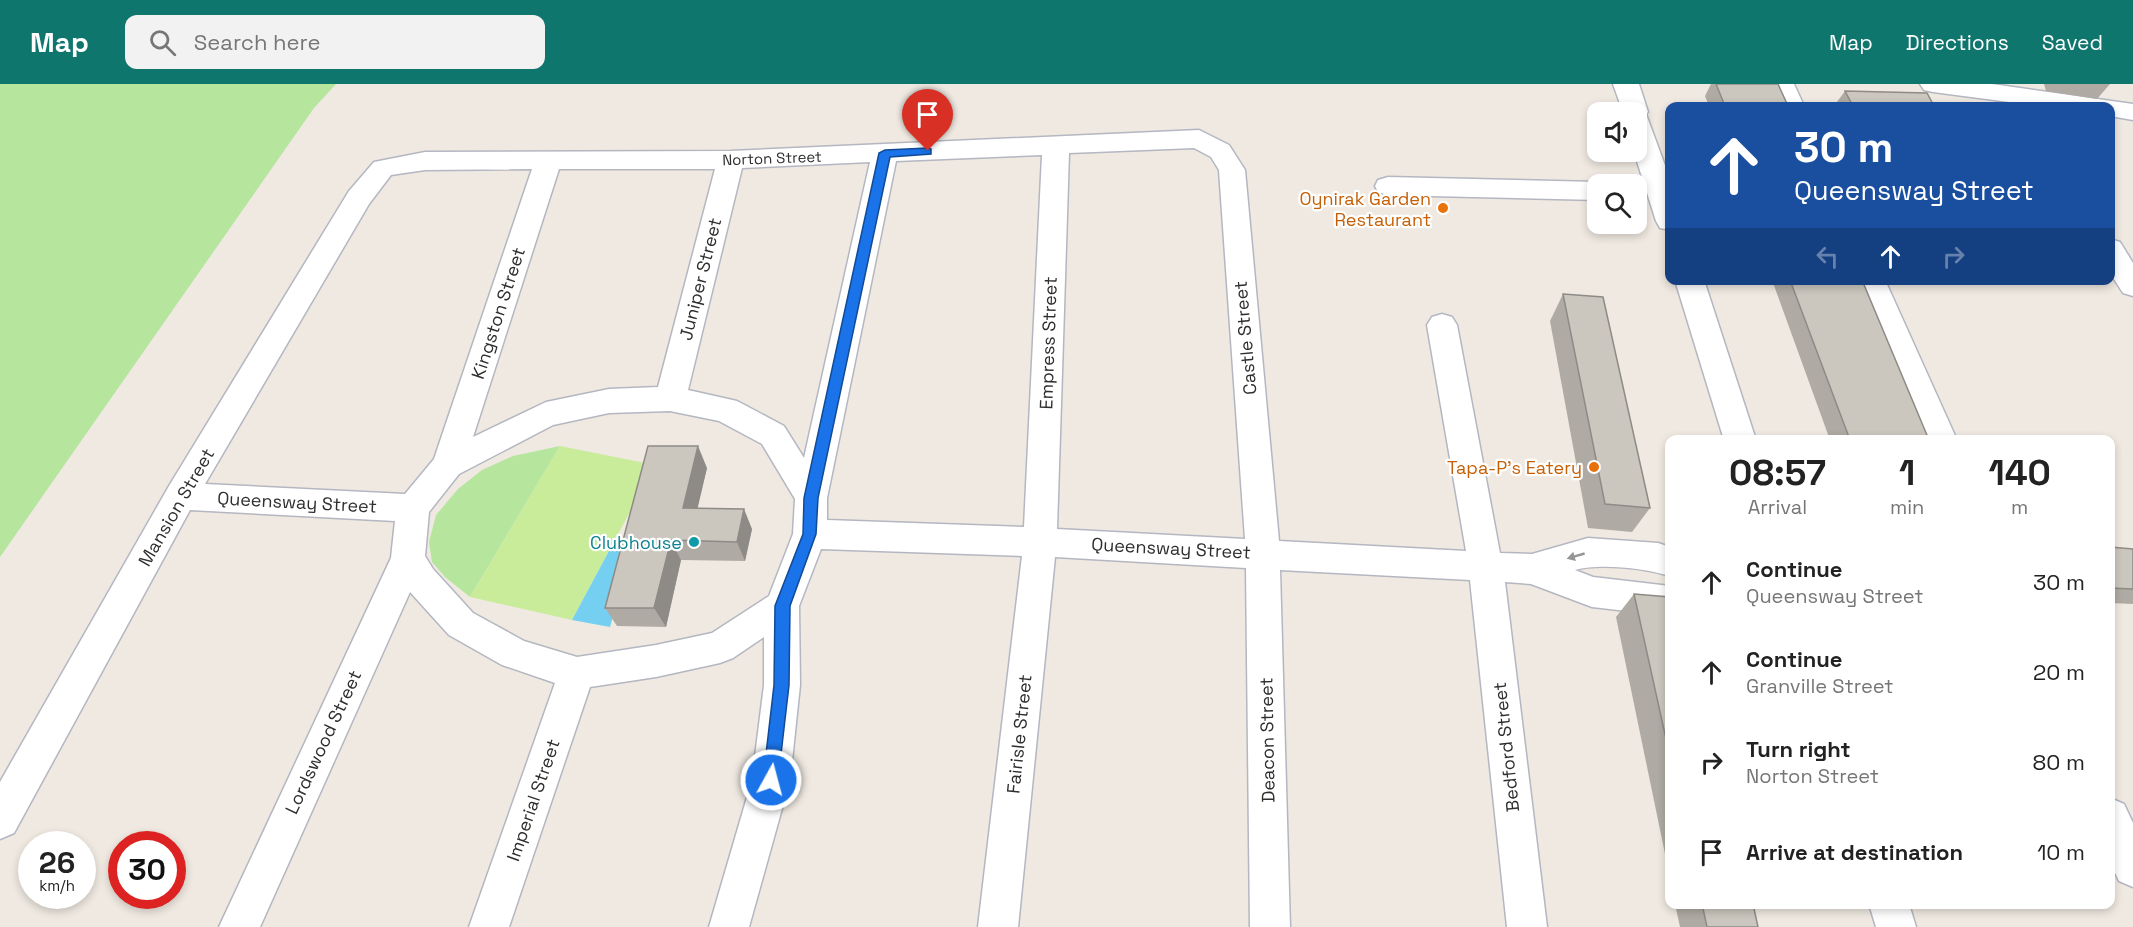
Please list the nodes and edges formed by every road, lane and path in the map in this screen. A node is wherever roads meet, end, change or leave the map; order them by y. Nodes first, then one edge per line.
1 (1626, 84) edge
2 (1781, 84) edge
3 (1933, 84) edge
4 (2019, 101) edge
5 (1632, 102) edge
6 (1789, 102) edge
7 (2034, 102) edge
8 (2115, 109) edge
9 (2133, 111) edge
10 (1199, 139) joint
11 (1056, 145) junction
12 (885, 153) junction
13 (731, 160) junction
14 (548, 162) junction
15 (1643, 162) edge
16 (1388, 186) dead end
17 (1587, 191) edge
18 (1648, 193) edge
19 (359, 198) joint
20 (1665, 215) edge
21 (2115, 257) edge
22 (1691, 285) edge
23 (1871, 285) edge
24 (2133, 286) edge
25 (1442, 325) dead end
26 (670, 399) junction
27 (1738, 435) edge
28 (1939, 435) edge
29 (448, 465) junction
30 (182, 496) junction
31 (811, 498) junction
32 (413, 508) junction
33 (810, 534) junction
34 (1040, 542) junction
35 (1263, 553) junction
36 (408, 558) junction
37 (1665, 560) edge
38 (1486, 567) junction
39 (1532, 568) junction
40 (1665, 600) edge
41 (782, 606) junction
42 (577, 673) junction
43 (0, 820) edge
44 (2115, 828) edge
45 (2133, 867) edge
46 (1891, 909) edge
47 (238, 927) edge
48 (489, 927) edge
49 (729, 927) edge
50 (998, 927) edge
51 (1270, 927) edge
52 (1527, 927) edge
53 (1896, 927) edge

1 - 5 street
2 - 6 street
3 - 4 street
4 - 7 street
8 - 9 street
10 - 11 street, Norton Street
10 - 35 street, Castle Street
11 - 12 street, Norton Street
11 - 34 street, Empress Street
12 - 13 street, Norton Street
12 - 31 street
13 - 14 street, Norton Street
13 - 26 street, Juniper Street
14 - 19 street, Norton Street
14 - 29 street, Kingston Street
15 - 18 street
16 - 17 street
18 - 20 street
19 - 30 street, Mansion Street
21 - 24 street
22 - 27 street
23 - 28 street
25 - 38 street, Bedford Street
26 - 29 street
26 - 31 street
29 - 32 street
30 - 32 street, Queensway Street
30 - 43 street, Mansion Street
31 - 33 street
32 - 36 street
33 - 34 street, Queensway Street
33 - 41 street
34 - 35 street, Queensway Street
34 - 50 street, Fairisle Street
35 - 38 street, Queensway Street
35 - 51 street, Deacon Street
36 - 42 street
36 - 47 street, Lordswood Street
37 -> 39 street, Queensway Street
38 - 39 street, Queensway Street
38 - 52 street, Bedford Street
39 - 40 street, Queensway Street
41 - 42 street
41 - 49 street
42 - 48 street, Imperial Street
44 - 45 street
46 - 53 street

